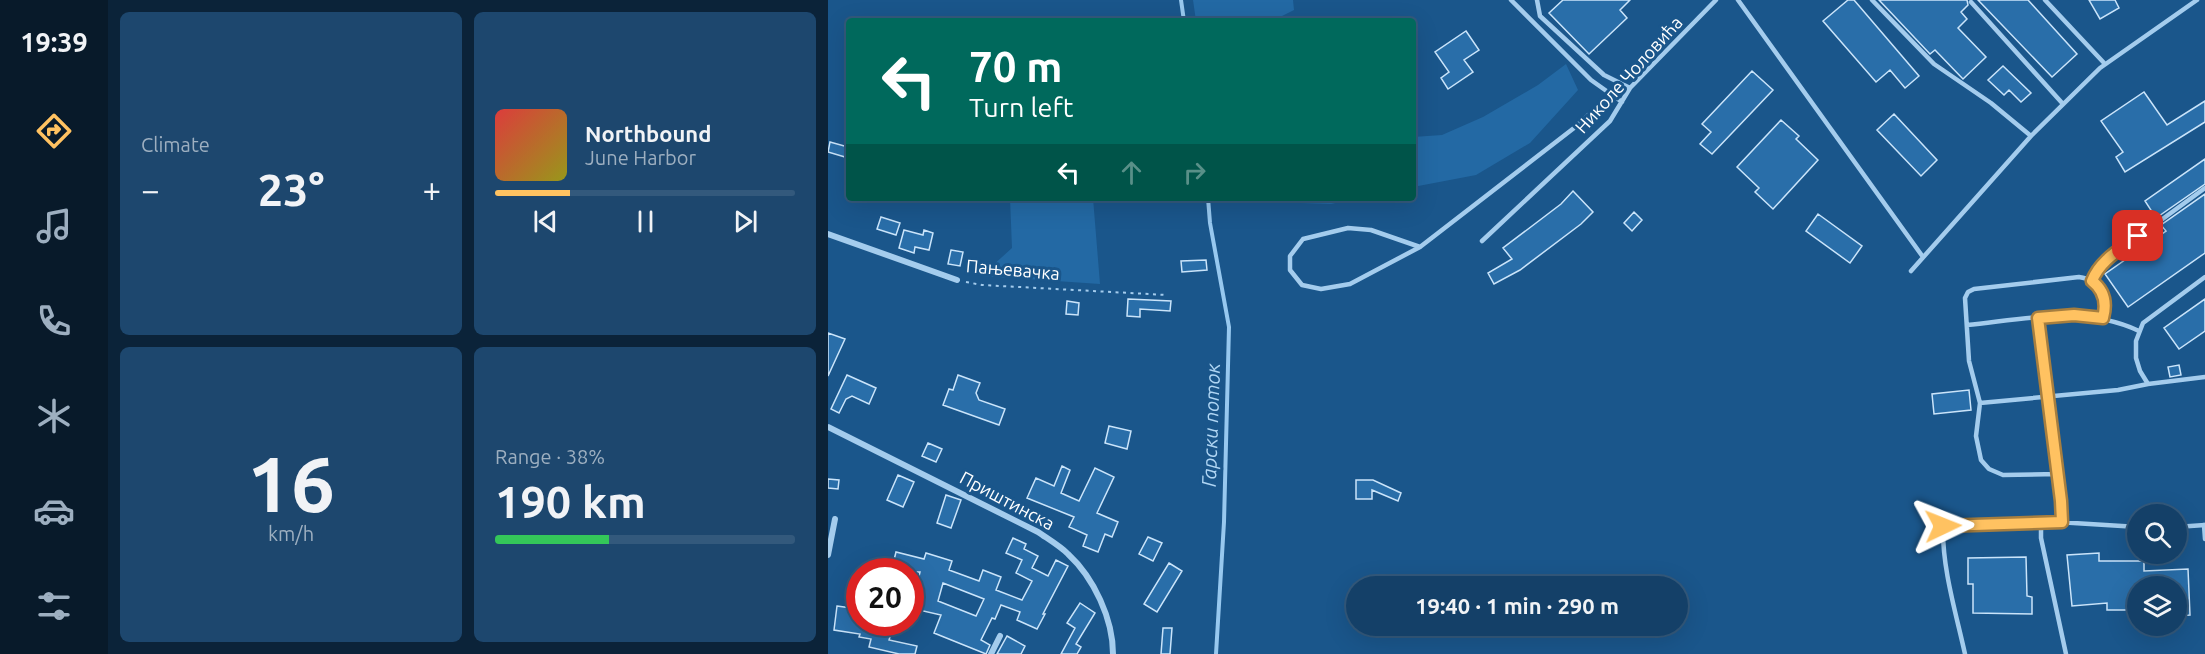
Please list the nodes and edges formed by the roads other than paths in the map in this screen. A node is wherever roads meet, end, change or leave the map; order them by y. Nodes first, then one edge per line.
1 (1510, 0) edge
2 (1537, 0) edge
3 (1716, 0) edge
4 (1738, 0) edge
5 (1872, 0) edge
6 (2045, 0) edge
7 (2197, 0) edge
8 (1971, 2) dead end
9 (2105, 64) junction
10 (1630, 88) junction
11 (1611, 95) junction
12 (1622, 102) junction
13 (2063, 104) junction
14 (2031, 136) junction
15 (2205, 188) edge
16 (828, 234) edge
17 (1482, 241) dead end
18 (1420, 247) junction
19 (1923, 257) junction
20 (1911, 271) dead end
21 (2205, 277) edge
22 (957, 280) road end
23 (2092, 281) junction
24 (2038, 318) junction
25 (2103, 318) junction
26 (1967, 325) junction
27 (2139, 331) junction
28 (2205, 377) edge
29 (2148, 384) junction
30 (2047, 396) junction
31 (1980, 403) junction
32 (828, 427) edge
33 (2058, 474) junction
34 (835, 519) dead end
35 (2041, 521) junction
36 (2062, 522) junction
37 (2205, 525) edge
38 (2127, 526) edge
39 (2187, 526) edge
40 (2205, 539) edge
41 (828, 555) edge
42 (1000, 636) dead end
43 (991, 654) edge
44 (1113, 654) edge
45 (1965, 654) edge
46 (2066, 654) edge

1 - 11 lane
2 - 10 lane
3 - 10 lane, Николе Чоловића
4 - 19 lane
5 - 14 lane
6 - 9 lane
7 - 9 lane
8 - 13 lane
9 - 13 lane
10 - 12 lane, Николе Чоловића
11 - 12 lane
11 - 18 lane
12 - 17 lane, Николе Чоловића
13 - 14 lane
14 - 19 lane
15 - 23 lane
16 - 22 street, Пањевачка
18 - 18 lane
19 - 20 lane
21 - 27 lane
23 - 25 lane
23 - 26 lane
24 - 25 lane
24 - 26 lane
24 - 30 lane
25 - 27 lane
26 - 31 lane
27 - 29 lane
28 - 29 lane
29 - 30 lane
30 - 31 lane
30 - 33 lane
31 - 33 lane
32 - 44 street, Приштинска
33 - 36 lane
34 - 41 street
35 - 36 lane
35 - 45 lane
35 - 46 lane
36 - 38 lane
37 - 39 lane
37 - 40 lane
42 - 43 street

